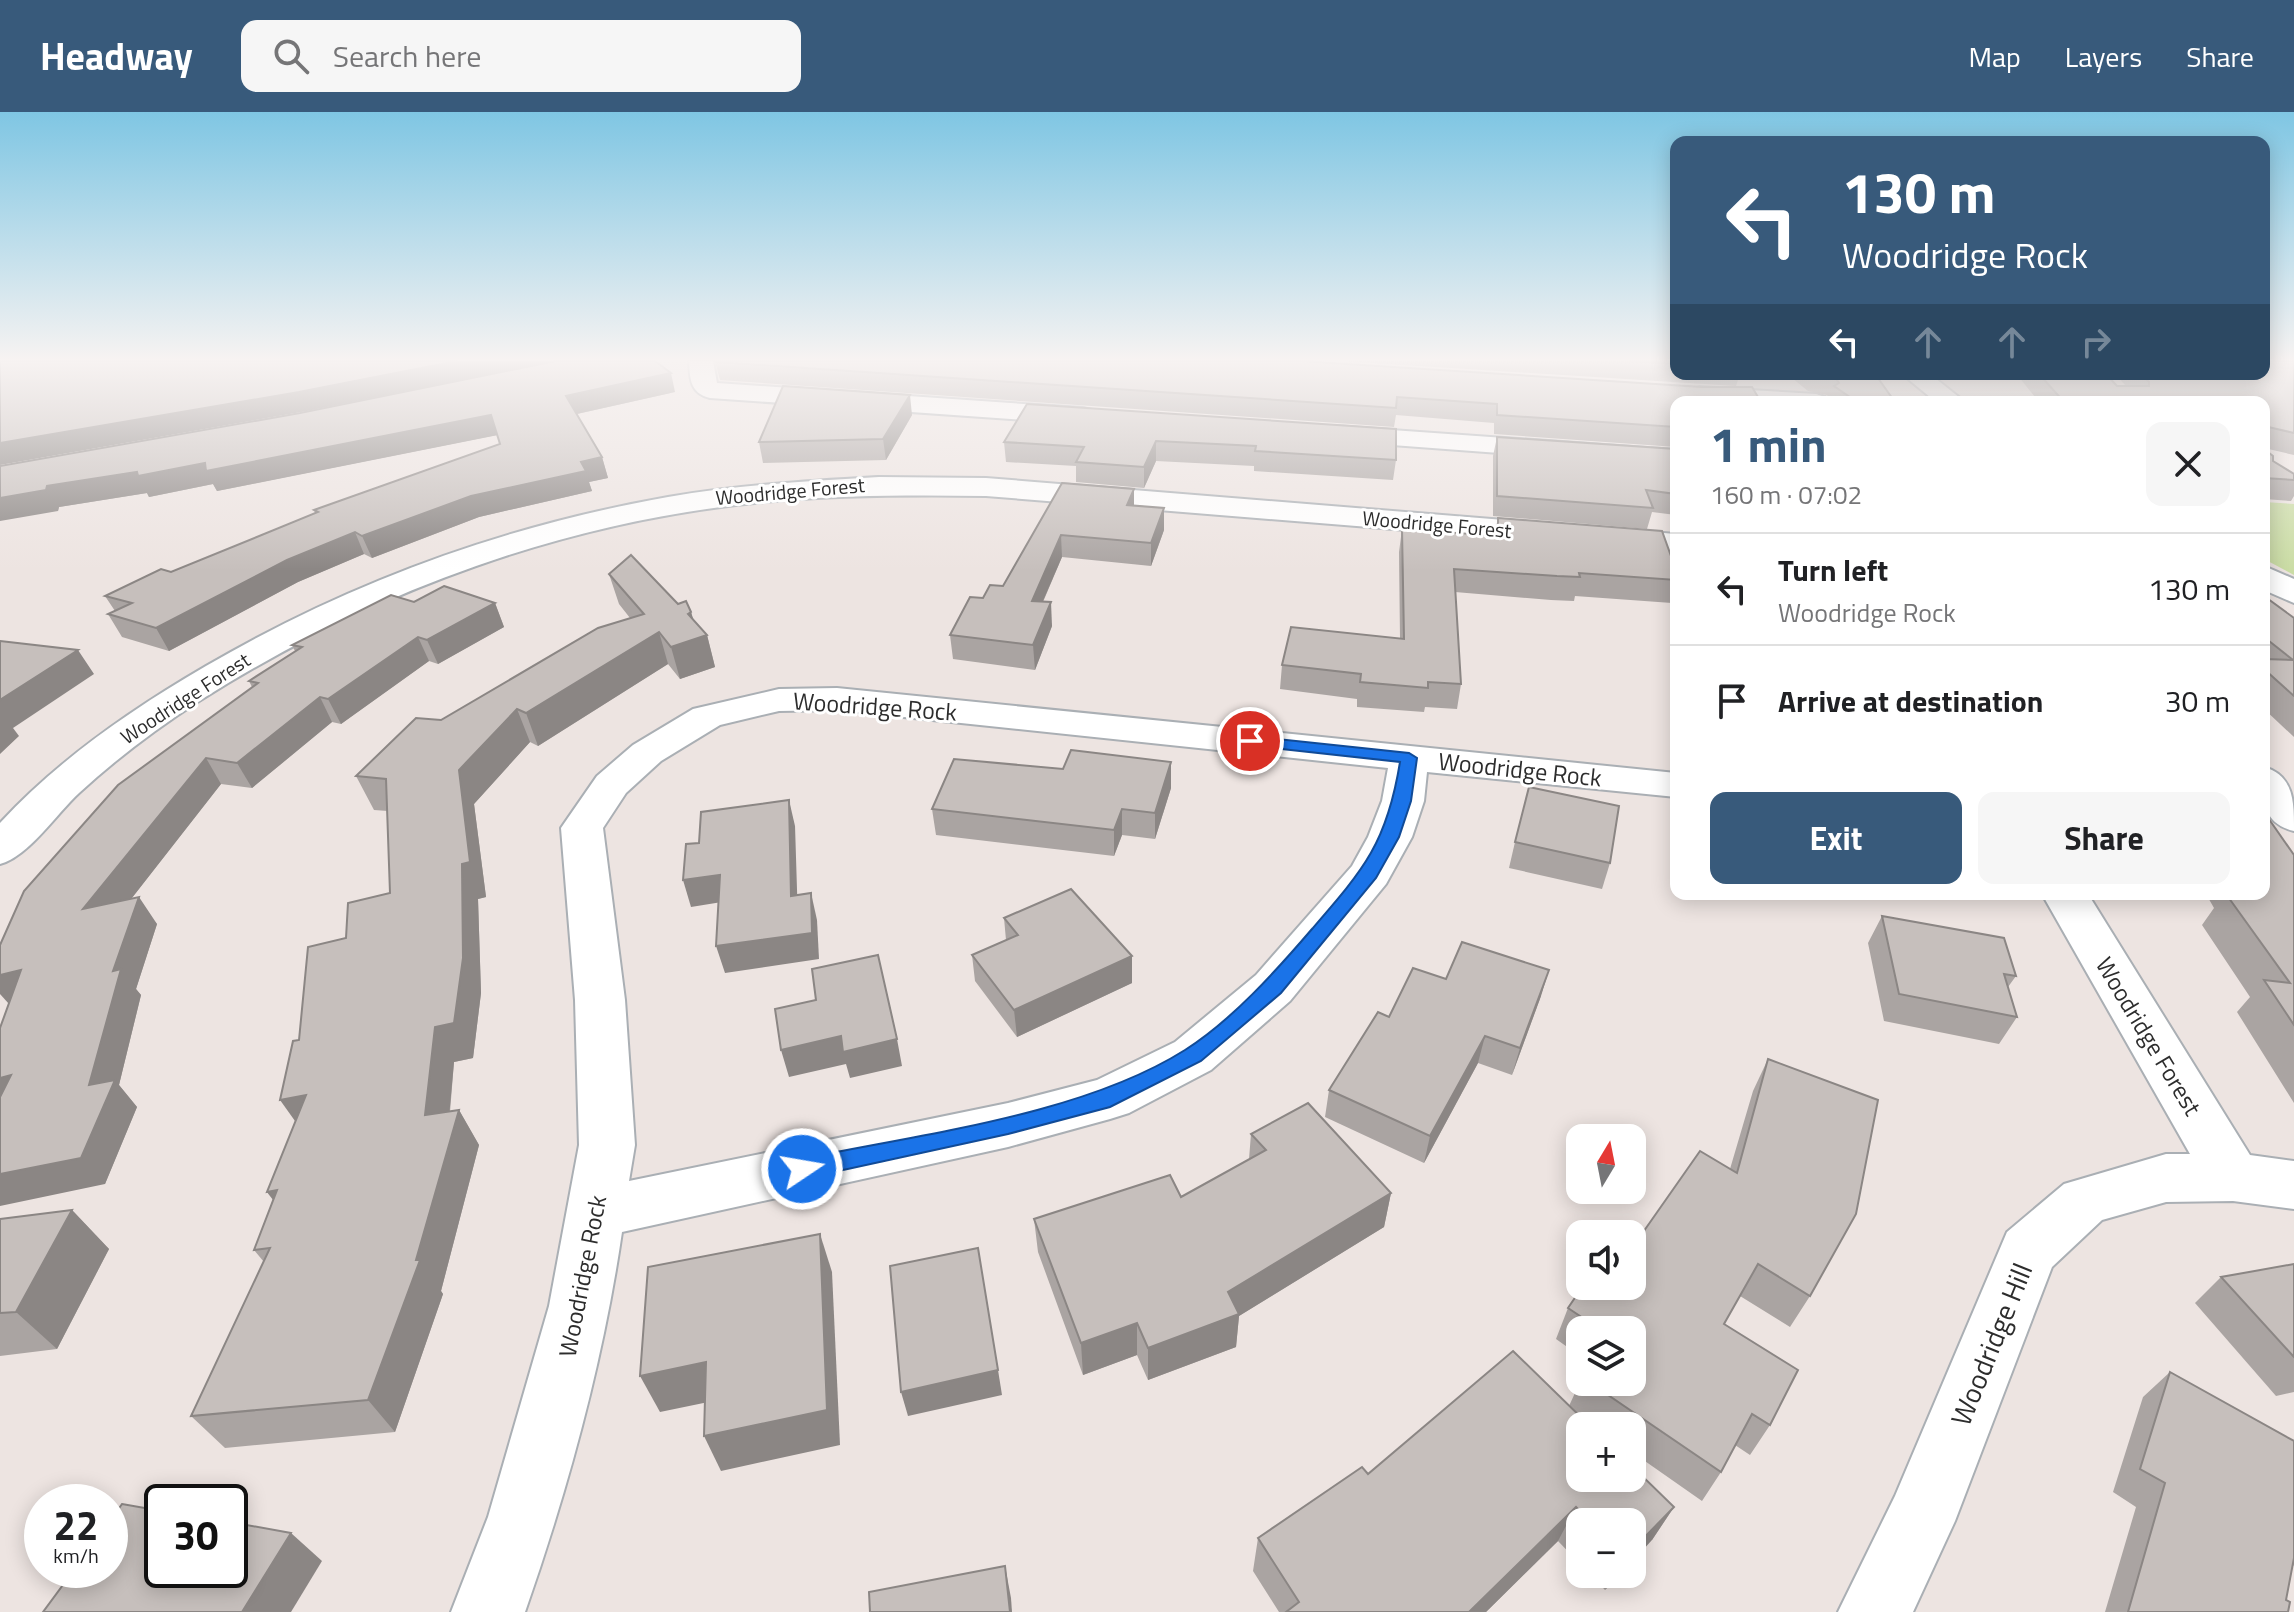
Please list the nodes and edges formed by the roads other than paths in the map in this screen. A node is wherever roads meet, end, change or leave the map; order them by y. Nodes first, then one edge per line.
1 (1312, 433) edge
2 (1670, 458) edge
3 (1670, 543) edge
4 (2270, 579) edge
5 (2294, 593) edge
6 (1409, 758) junction
7 (1670, 784) edge
8 (2270, 787) edge
9 (2294, 818) edge
10 (2294, 826) edge
11 (2270, 837) edge
12 (0, 850) edge
13 (2069, 900) edge
14 (2233, 1177) junction
15 (2294, 1185) edge
16 (595, 1213) junction
17 (488, 1612) edge
18 (1875, 1612) edge

1 - 2 street
3 - 12 street, Woodridge Forest
4 - 5 street
6 - 7 street, Woodridge Rock
6 - 16 street
6 - 16 street, Woodridge Rock
8 - 9 street
10 - 11 street
13 - 14 street, Woodridge Forest
14 - 15 street, Woodridge Hill
14 - 18 street, Woodridge Hill
16 - 17 street, Woodridge Rock

